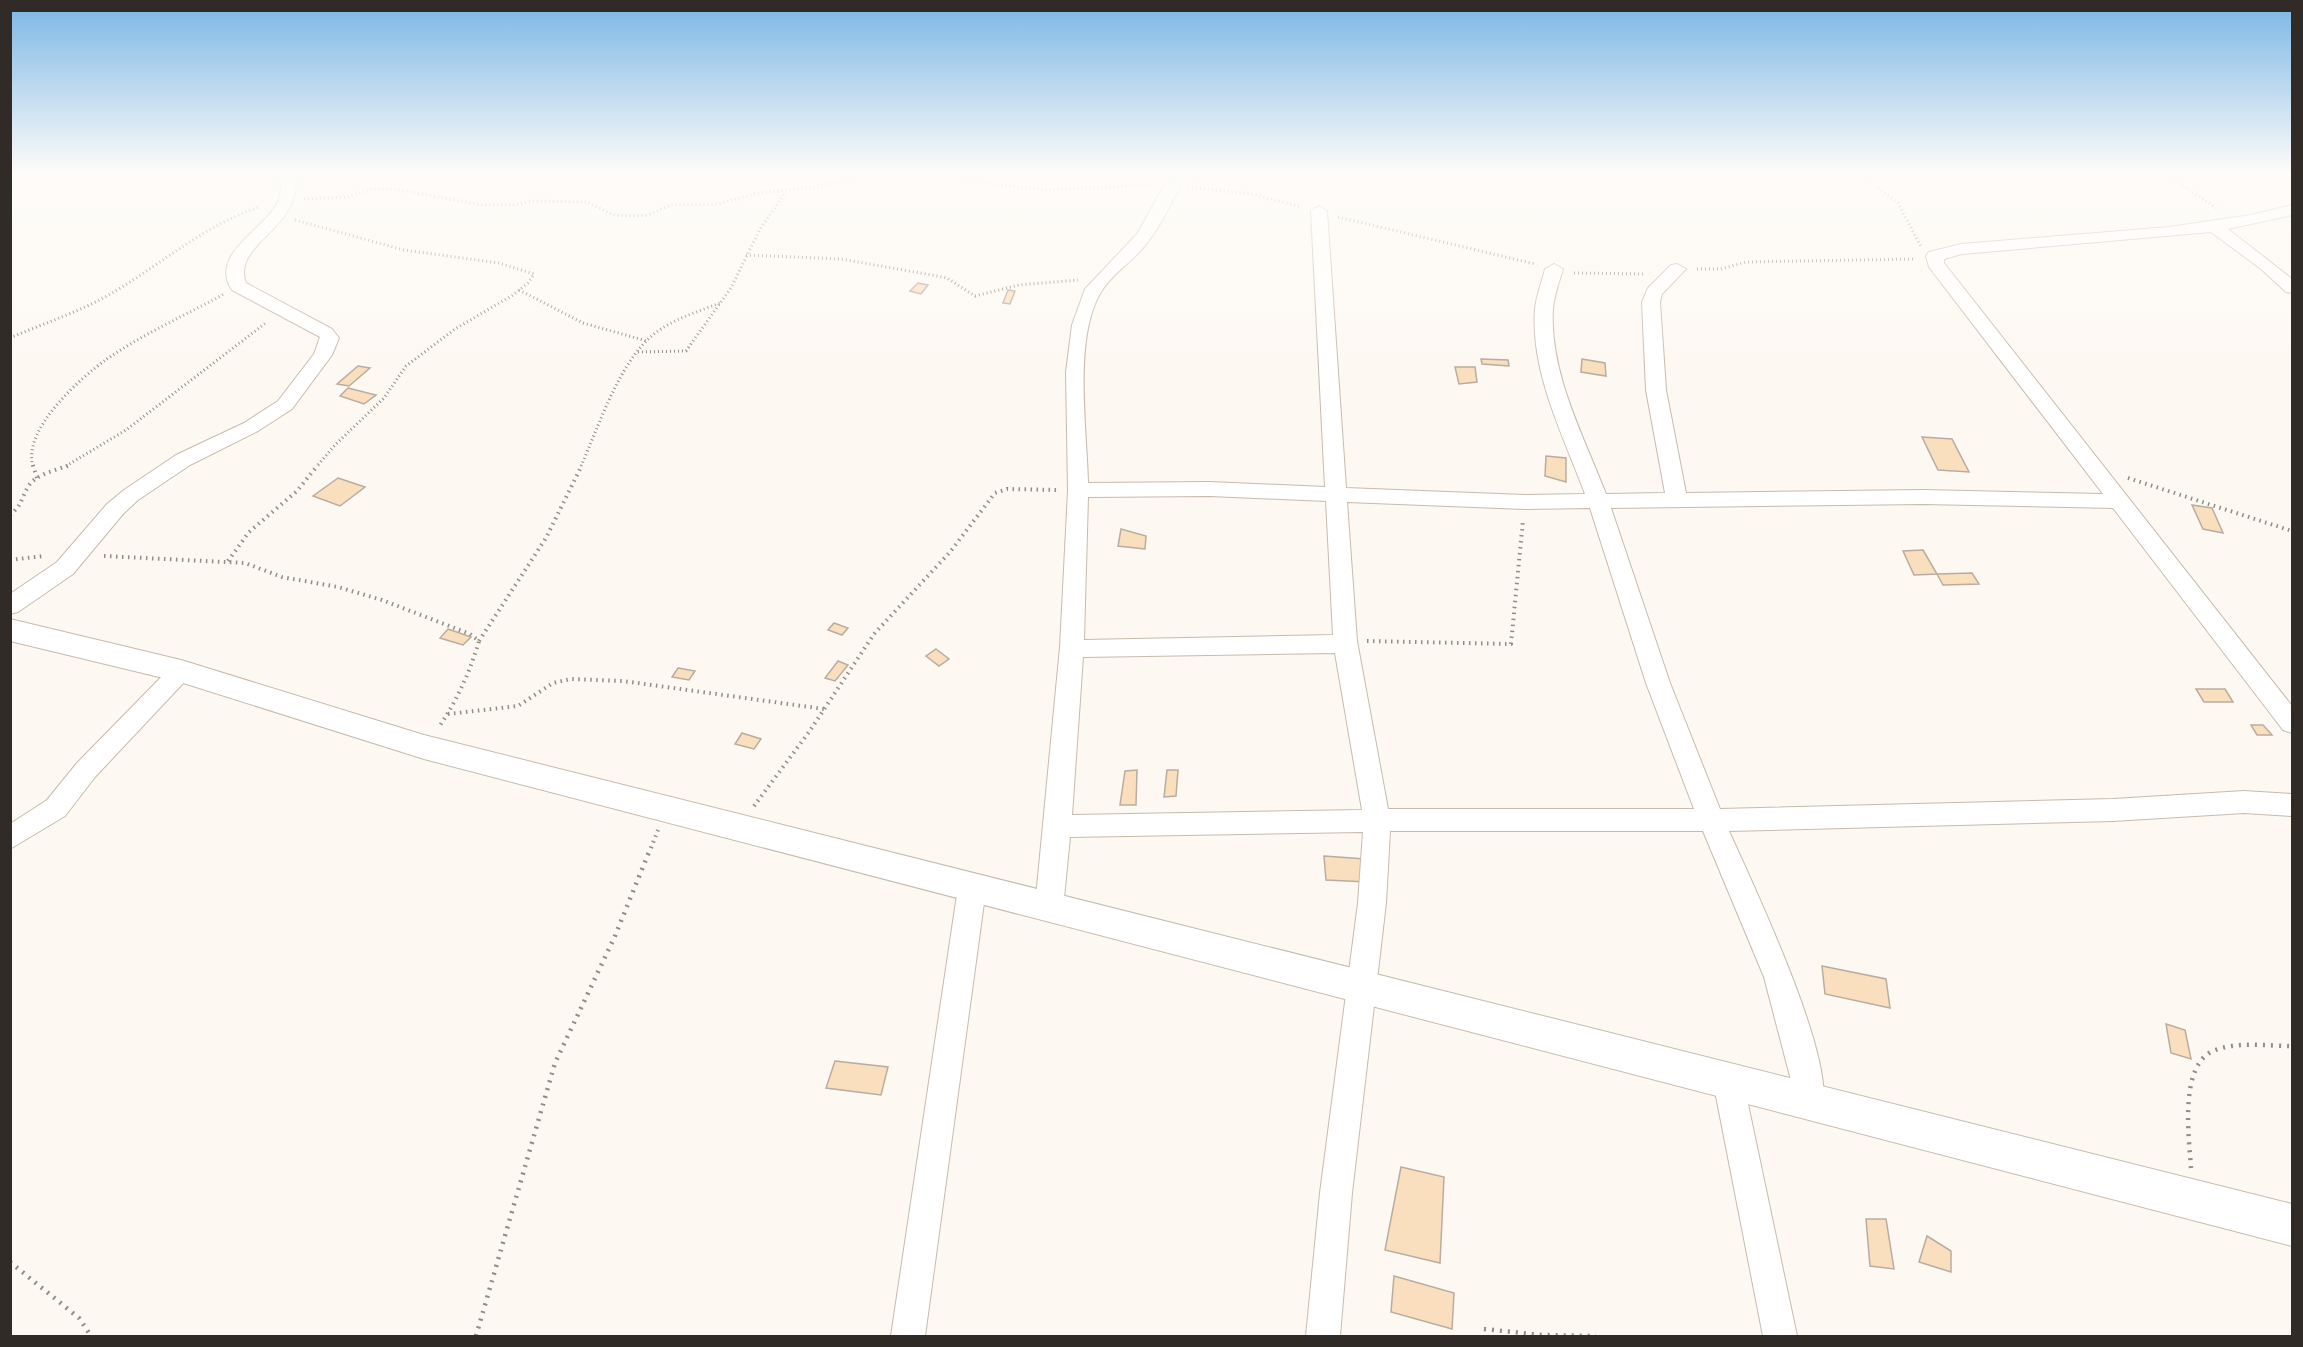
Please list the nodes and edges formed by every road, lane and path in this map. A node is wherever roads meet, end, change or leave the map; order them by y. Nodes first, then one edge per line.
1 (193, 237) edge
2 (258, 237) edge
3 (361, 237) edge
4 (758, 237) edge
5 (1143, 237) edge
6 (1320, 237) edge
7 (1424, 237) edge
8 (1919, 237) edge
9 (2142, 237) edge
10 (2227, 237) edge
11 (746, 255) junction
12 (1932, 257) junction
13 (1554, 269) junction
14 (1677, 269) junction
15 (1103, 279) junction
16 (238, 286) junction
17 (2292, 288) edge
18 (519, 290) junction
19 (720, 303) junction
20 (286, 311) junction
21 (10, 338) edge
22 (647, 341) junction
23 (638, 352) junction
24 (2096, 468) junction
25 (37, 478) junction
26 (1078, 490) junction
27 (1334, 493) junction
28 (1676, 498) junction
29 (1526, 501) junction
30 (1598, 501) junction
31 (2121, 501) junction
32 (10, 515) edge
33 (2292, 531) edge
34 (79, 554) junction
35 (228, 561) junction
36 (10, 606) edge
37 (10, 630) edge
38 (479, 641) junction
39 (1346, 642) junction
40 (1071, 649) junction
41 (181, 671) junction
42 (824, 709) junction
43 (448, 714) junction
44 (2292, 723) edge
45 (424, 747) junction
46 (2292, 805) edge
47 (666, 810) junction
48 (1711, 820) junction
49 (1377, 823) junction
50 (1059, 826) junction
51 (738, 829) junction
52 (10, 838) edge
53 (972, 888) junction
54 (1049, 908) junction
55 (1363, 987) junction
56 (2292, 1046) edge
57 (1725, 1079) junction
58 (1810, 1100) junction
59 (2192, 1200) junction
60 (2292, 1226) edge
61 (10, 1262) edge
62 (1484, 1329) dead end
63 (91, 1336) edge
64 (476, 1336) edge
65 (908, 1336) edge
66 (1323, 1336) edge
67 (1596, 1336) edge
68 (1780, 1336) edge

1 - 21 path
2 - 16 street
3 - 18 path
4 - 11 path
5 - 15 street
6 - 27 street
7 - 13 path
8 - 12 path
9 - 12 street
10 - 17 street
11 - 15 path
11 - 19 path
12 - 14 path
12 - 24 street
13 - 14 path
13 - 30 street
14 - 28 street
15 - 26 street
16 - 20 street
16 - 25 path
18 - 22 path
18 - 35 path
19 - 22 path
19 - 23 path
20 - 25 path
20 - 34 street
22 - 23 path
23 - 38 path
24 - 31 street
24 - 33 path
25 - 32 path
26 - 27 street
26 - 40 street
26 - 42 path
27 - 29 street
27 - 39 street
28 - 30 street
28 - 31 street
29 - 30 street
29 - 39 path
30 - 48 street
31 - 44 street
34 - 35 path
34 - 36 street
35 - 38 path
37 - 41 main road
38 - 43 path
39 - 40 street
39 - 49 street
40 - 50 street
41 - 45 main road
41 - 52 street
42 - 43 path
42 - 51 path
43 - 45 path
45 - 47 main road
46 - 48 street
47 - 51 main road
47 - 64 path
48 - 49 street
48 - 58 street
49 - 50 street
49 - 55 street
50 - 54 street
51 - 53 main road
53 - 54 main road
53 - 65 street
54 - 55 main road
55 - 57 main road
55 - 66 street
56 - 59 path
57 - 58 main road
57 - 68 street
58 - 59 main road
59 - 60 main road
61 - 63 path
62 - 67 path

